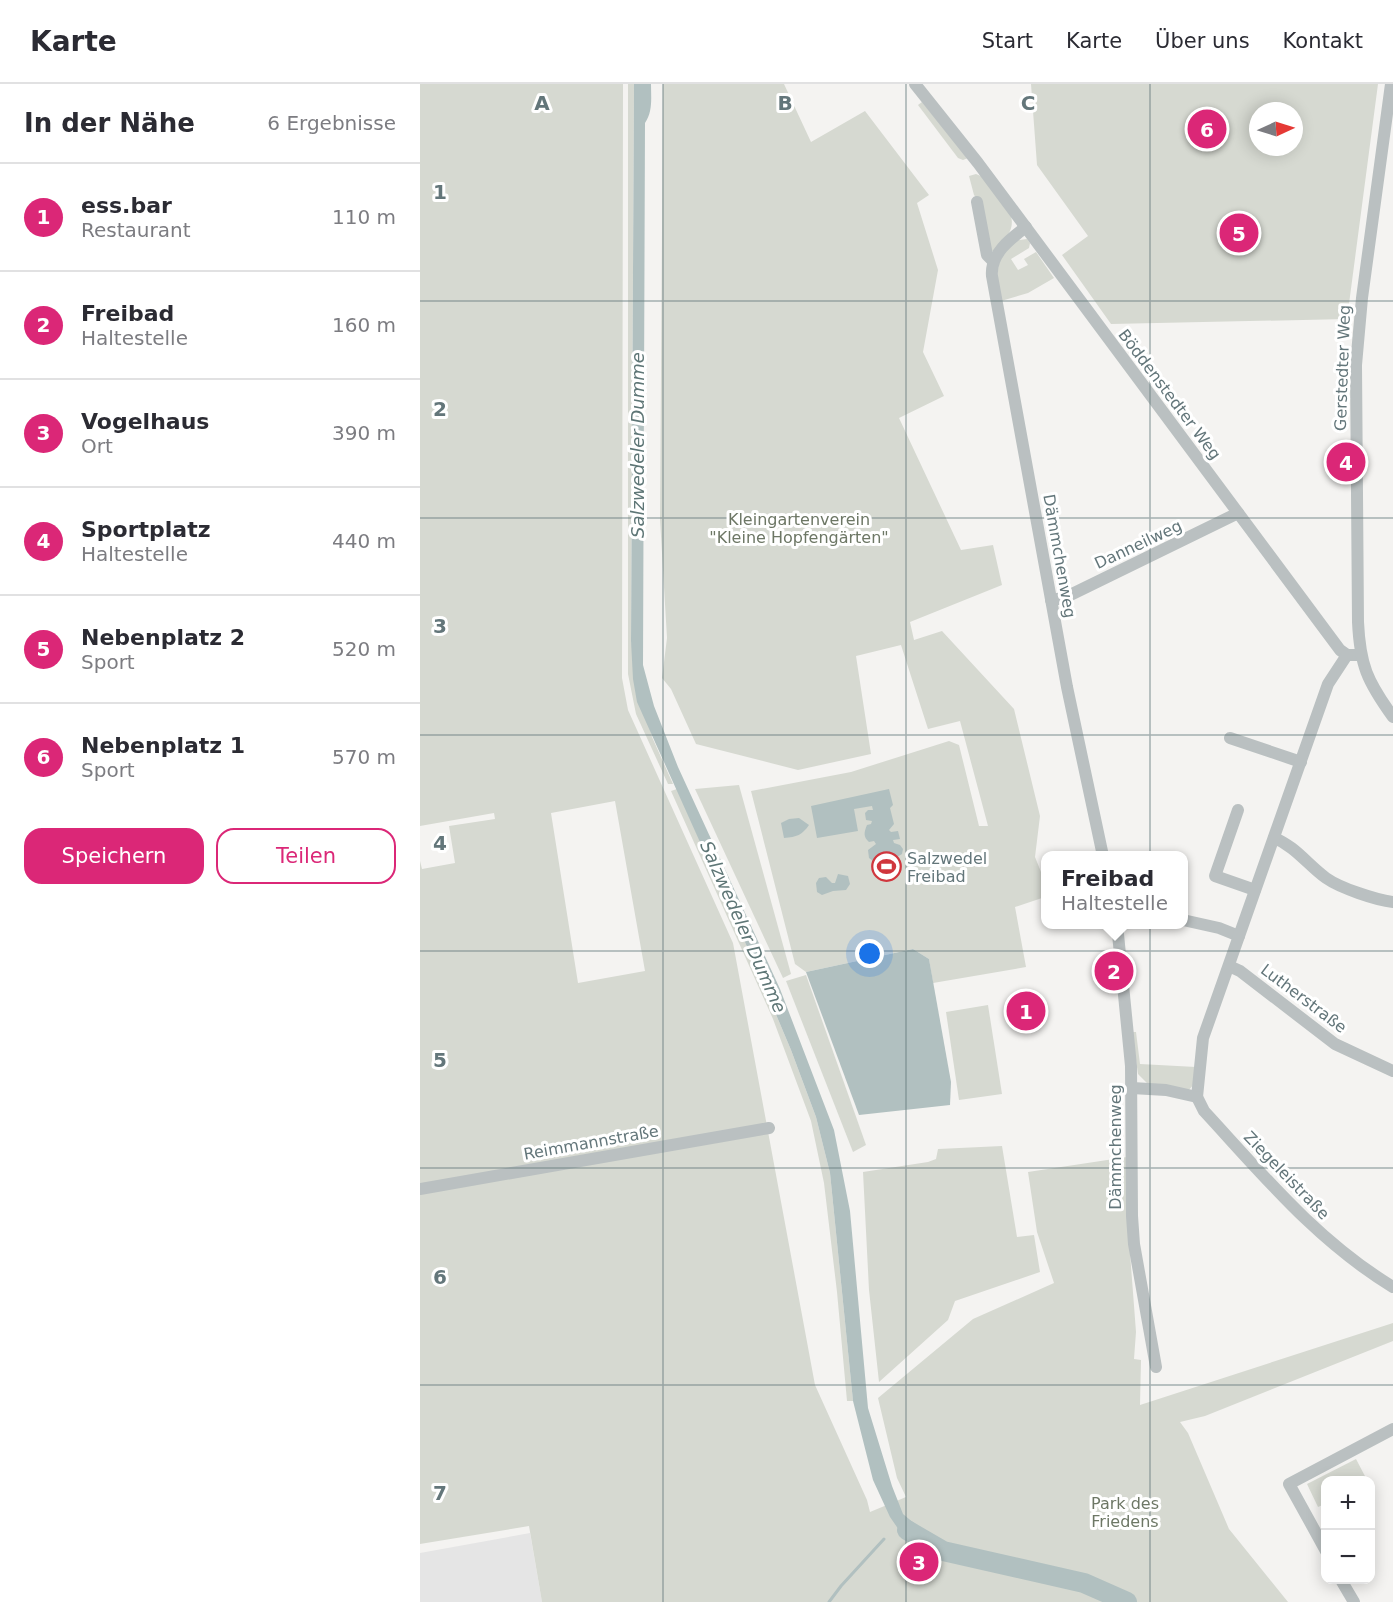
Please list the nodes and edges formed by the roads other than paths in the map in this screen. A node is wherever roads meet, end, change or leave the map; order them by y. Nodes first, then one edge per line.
1 (915, 84) edge
2 (1391, 84) edge
3 (977, 202) dead end
4 (1026, 227) junction
5 (993, 261) junction
6 (1238, 513) junction
7 (1051, 600) junction
8 (1347, 655) junction
9 (1360, 655) junction
10 (1393, 717) edge
11 (1230, 738) dead end
12 (1301, 762) junction
13 (1238, 810) dead end
14 (1274, 838) junction
15 (1102, 851) edge
16 (1255, 890) junction
17 (1393, 902) edge
18 (1188, 921) edge
19 (1117, 929) edge
20 (1239, 936) junction
21 (1229, 966) junction
22 (1393, 1071) edge
23 (1132, 1088) junction
24 (1197, 1097) junction
25 (769, 1128) dead end
26 (420, 1190) edge
27 (1393, 1287) edge
28 (1156, 1367) dead end
29 (1393, 1429) edge
30 (1321, 1542) edge
31 (1343, 1584) edge
32 (1354, 1602) edge

1 - 4 street, Böddenstedter Weg
2 - 9 street, Gerstedter Weg
3 - 5 street, Dämmchenweg
4 - 5 street
4 - 6 street, Böddenstedter Weg
5 - 7 street, Dämmchenweg
6 - 7 street, Danneilweg
6 - 8 street, Böddenstedter Weg
7 - 15 street, Dämmchenweg
8 - 9 street
8 - 12 street
9 - 10 street
11 - 12 street
12 - 14 street
13 - 16 street
14 - 16 street
14 - 17 street
16 - 20 street
18 - 20 street
19 - 23 street, Dämmchenweg
20 - 21 street
21 - 22 street, Lutherstraße
21 - 24 street
23 - 24 street
23 - 28 street, Dämmchenweg
24 - 27 street, Ziegeleistraße
25 - 26 street, Reimmannstraße
29 - 30 street
31 - 32 street

